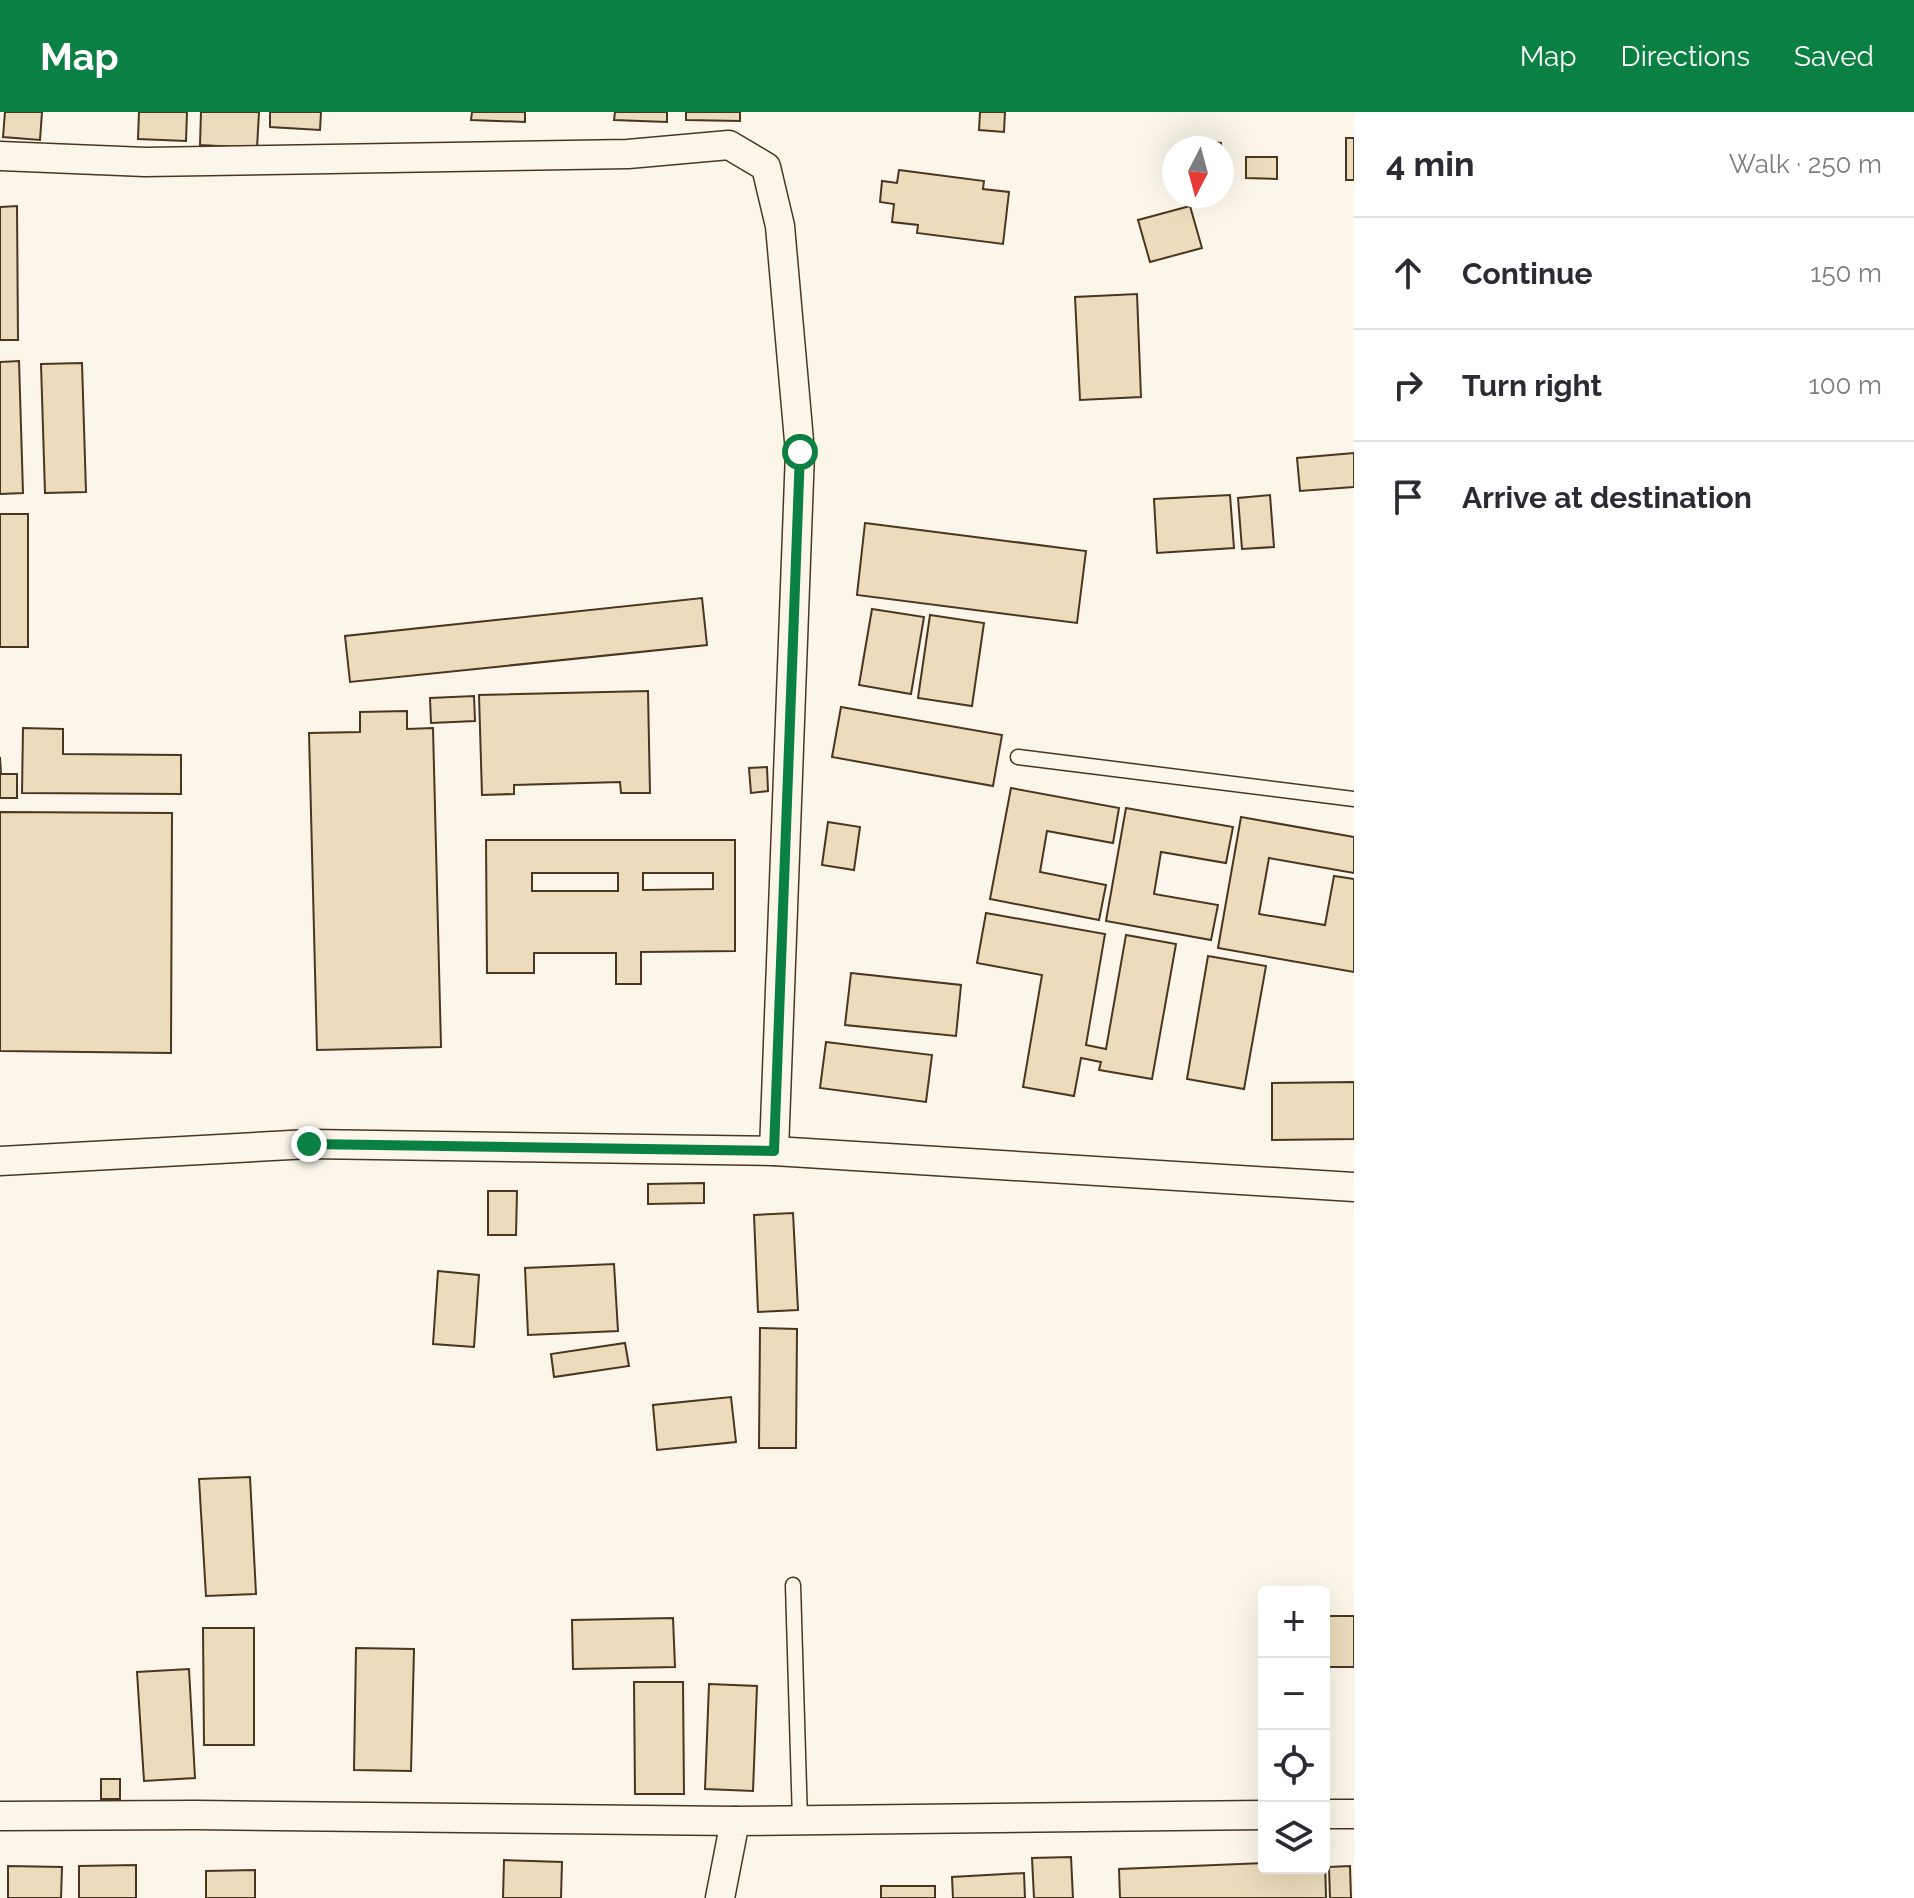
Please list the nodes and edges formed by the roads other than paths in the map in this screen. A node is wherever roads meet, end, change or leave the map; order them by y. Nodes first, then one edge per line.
1 (0, 156) edge
2 (1018, 757) dead end
3 (1354, 799) edge
4 (774, 1151) junction
5 (0, 1161) edge
6 (1354, 1187) edge
7 (793, 1585) dead end
8 (1330, 1814) edge
9 (1354, 1814) edge
10 (1258, 1815) edge
11 (0, 1816) edge
12 (735, 1821) junction
13 (800, 1821) junction
14 (720, 1898) edge

1 - 4 street
2 - 3 lane
4 - 5 street
4 - 6 street
7 - 13 lane
8 - 9 street
10 - 13 street
11 - 12 street
12 - 13 street
12 - 14 street

